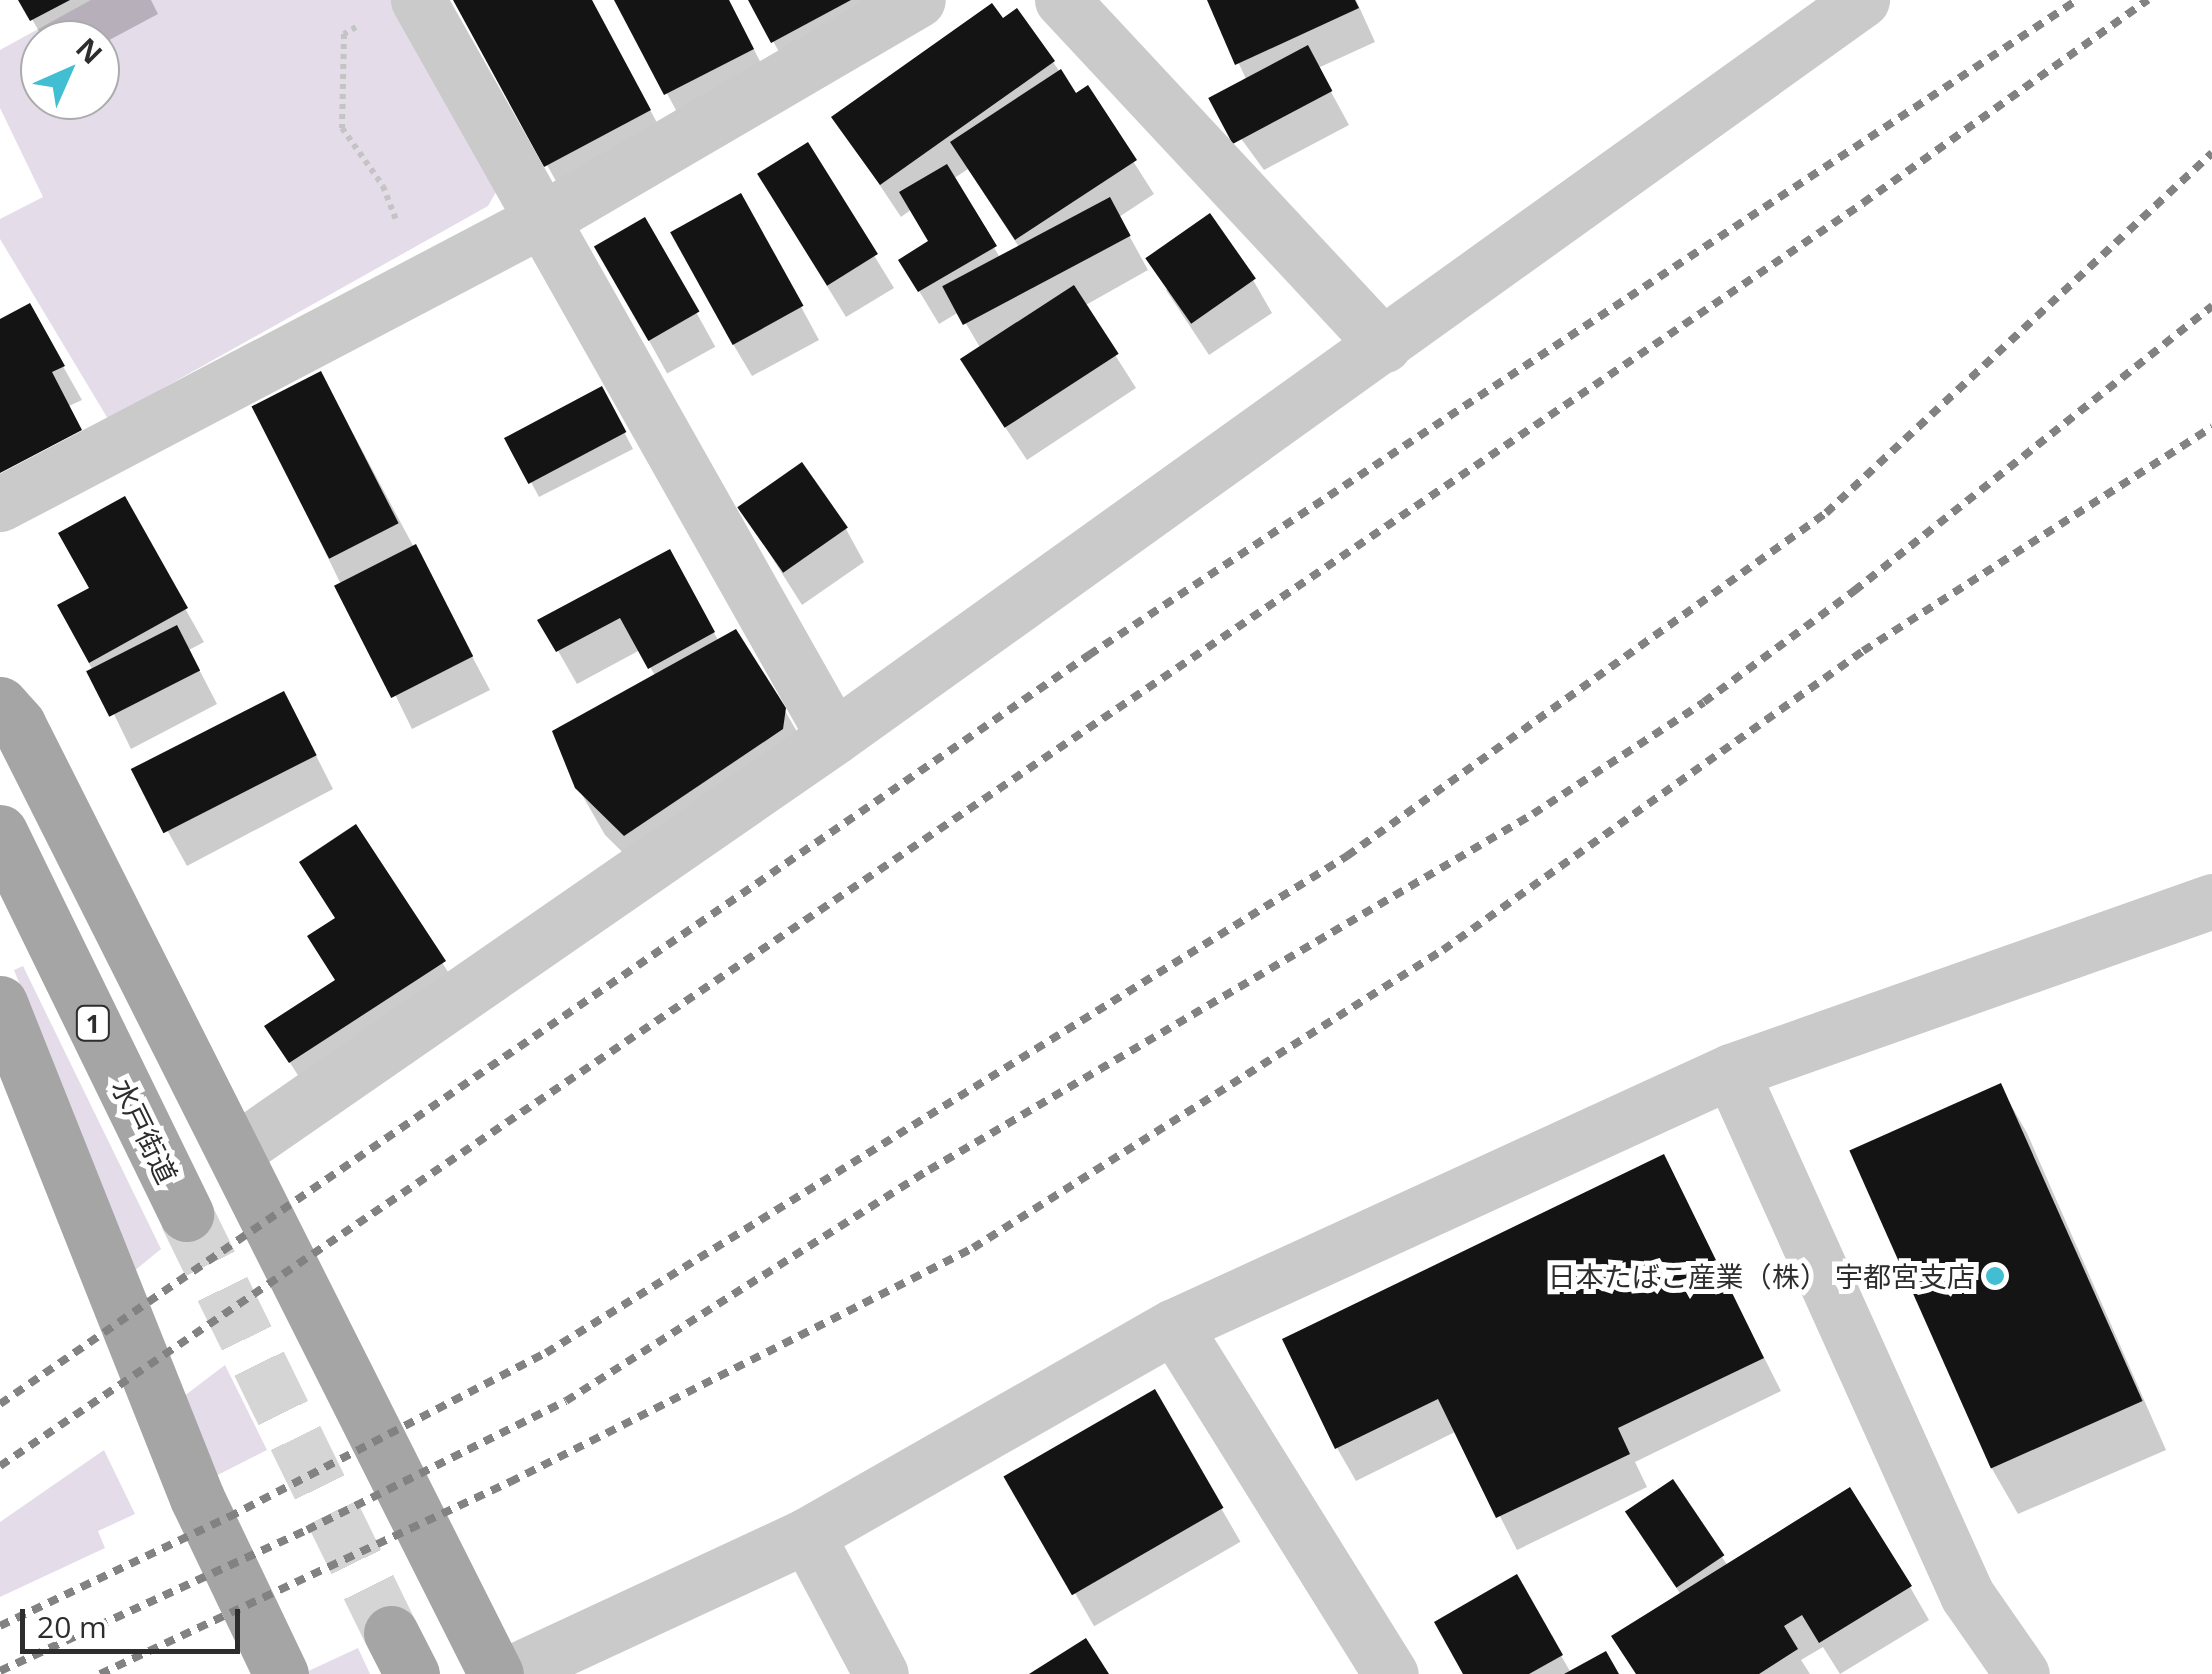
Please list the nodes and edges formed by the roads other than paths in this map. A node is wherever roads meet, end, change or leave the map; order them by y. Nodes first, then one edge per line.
1 (918, 0) edge
2 (1062, 0) edge
3 (1862, 0) edge
4 (395, 9) edge
5 (542, 219) junction
6 (1384, 345) junction
7 (0, 504) edge
8 (0, 704) edge
9 (834, 738) junction
10 (0, 832) edge
11 (2212, 901) edge
12 (0, 1003) edge
13 (1731, 1071) junction
14 (234, 1152) junction
15 (186, 1214) tunnel mouth
16 (1174, 1326) junction
17 (807, 1535) junction
18 (280, 1674) edge
19 (496, 1674) edge
20 (508, 1674) edge
21 (880, 1674) edge
22 (1391, 1674) edge
23 (2022, 1674) edge

1 - 5 street
2 - 6 street
3 - 6 street
4 - 5 street
5 - 7 street
5 - 9 street
6 - 9 street
8 - 14 main road
9 - 14 street
10 - 15 main road, 水戸街道 / 1
11 - 13 street
12 - 18 main road
13 - 16 street
13 - 23 street
14 - 19 main road
16 - 17 street
16 - 22 street
17 - 20 street
17 - 21 street

